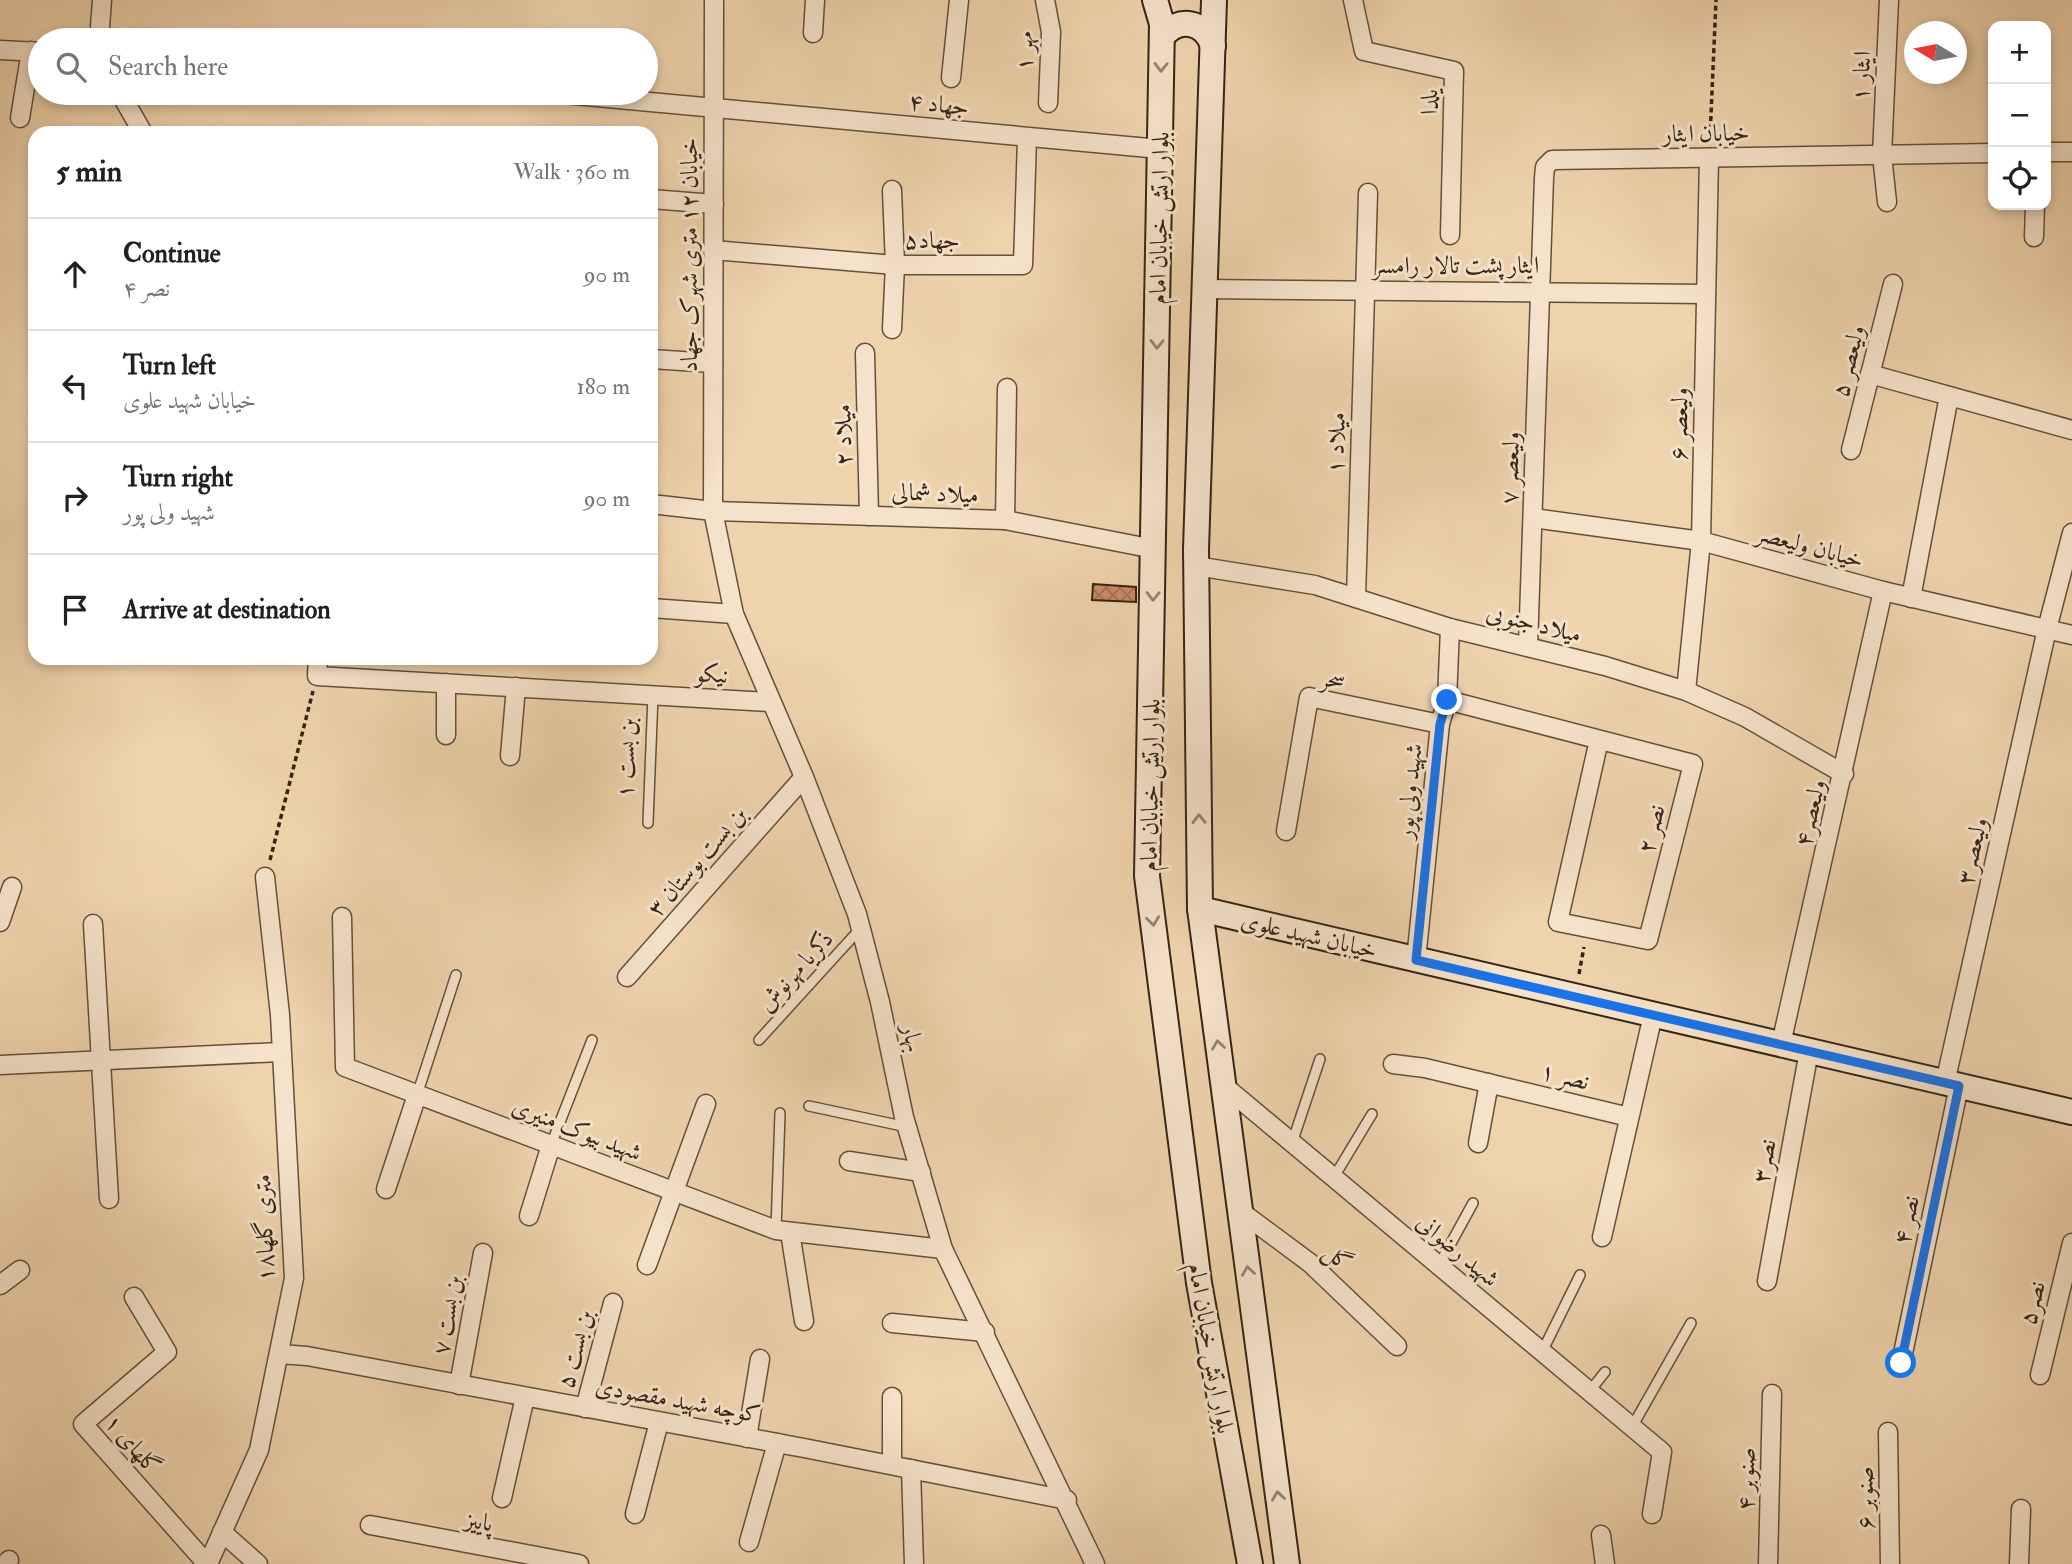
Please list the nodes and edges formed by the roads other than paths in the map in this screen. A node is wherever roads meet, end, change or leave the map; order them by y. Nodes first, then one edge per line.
1 (102, 0) edge
2 (714, 0) edge
3 (815, 0) edge
4 (959, 0) edge
5 (1045, 0) edge
6 (1155, 0) edge
7 (1214, 0) edge
8 (1353, 0) edge
9 (1889, 0) edge
10 (100, 28) edge
11 (813, 33) dead end
12 (1162, 37) junction
13 (1213, 46) junction
14 (0, 50) edge
15 (28, 51) edge
16 (951, 78) dead end
17 (28, 82) edge
18 (658, 101) edge
19 (1048, 103) dead end
20 (127, 105) edge
21 (714, 106) junction
22 (20, 118) dead end
23 (139, 126) edge
24 (1027, 138) junction
25 (1160, 149) junction
26 (2051, 152) edge
27 (2072, 152) edge
28 (1988, 153) edge
29 (1882, 155) junction
30 (1709, 158) junction
31 (892, 190) dead end
32 (1368, 193) dead end
33 (658, 200) edge
34 (1888, 202) dead end
35 (714, 204) junction
36 (2035, 210) edge
37 (1451, 235) dead end
38 (2034, 237) dead end
39 (713, 250) junction
40 (895, 265) junction
41 (1893, 284) dead end
42 (1205, 289) junction
43 (1365, 289) junction
44 (1541, 290) junction
45 (1706, 294) junction
46 (892, 329) dead end
47 (866, 353) dead end
48 (658, 359) edge
49 (713, 363) junction
50 (1870, 374) junction
51 (1007, 388) dead end
52 (1949, 396) junction
53 (2072, 430) edge
54 (1851, 450) dead end
55 (658, 505) edge
56 (713, 511) junction
57 (869, 516) junction
58 (1533, 518) junction
59 (1005, 520) junction
60 (2072, 533) edge
61 (1700, 541) junction
62 (1154, 549) junction
63 (1196, 566) junction
64 (1882, 591) junction
65 (1356, 598) junction
66 (1911, 598) junction
67 (658, 609) edge
68 (734, 614) junction
69 (1450, 628) junction
70 (2047, 629) junction
71 (2072, 635) edge
72 (1528, 647) junction
73 (317, 667) edge
74 (446, 683) junction
75 (516, 687) junction
76 (1686, 691) junction
77 (653, 695) junction
78 (1447, 700) junction
79 (769, 702) junction
80 (1440, 724) junction
81 (446, 735) dead end
82 (1600, 740) junction
83 (510, 756) dead end
84 (1844, 774) junction
85 (803, 777) junction
86 (648, 823) dead end
87 (1286, 831) dead end
88 (265, 877) road end
89 (12, 887) dead end
90 (1200, 909) junction
91 (342, 917) dead end
92 (0, 922) edge
93 (93, 923) dead end
94 (860, 929) junction
95 (1416, 960) junction
96 (456, 975) dead end
97 (627, 977) dead end
98 (1653, 1015) junction
99 (592, 1040) dead end
100 (759, 1040) dead end
101 (1781, 1045) junction
102 (1809, 1051) junction
103 (280, 1052) junction
104 (1320, 1059) dead end
105 (99, 1060) junction
106 (1394, 1063) dead end
107 (0, 1065) edge
108 (1489, 1083) junction
109 (1952, 1084) junction
110 (1223, 1085) junction
111 (417, 1095) junction
112 (706, 1104) dead end
113 (809, 1106) dead end
114 (2072, 1112) edge
115 (780, 1113) dead end
116 (1372, 1114) dead end
117 (1629, 1117) junction
118 (907, 1127) junction
119 (1292, 1143) junction
120 (1478, 1143) dead end
121 (551, 1145) junction
122 (849, 1161) dead end
123 (920, 1172) junction
124 (1334, 1177) junction
125 (386, 1189) dead end
126 (674, 1191) junction
127 (109, 1199) dead end
128 (1473, 1203) dead end
129 (1240, 1211) junction
130 (529, 1216) dead end
131 (783, 1231) junction
132 (1602, 1237) dead end
133 (2072, 1243) edge
134 (943, 1249) junction
135 (483, 1253) dead end
136 (647, 1265) dead end
137 (1439, 1265) junction
138 (20, 1270) dead end
139 (1580, 1275) dead end
140 (1767, 1280) dead end
141 (0, 1285) edge
142 (134, 1297) dead end
143 (613, 1303) dead end
144 (804, 1321) dead end
145 (892, 1323) dead end
146 (1691, 1323) dead end
147 (985, 1332) junction
148 (1397, 1346) dead end
149 (1542, 1352) junction
150 (279, 1354) junction
151 (760, 1360) dead end
152 (1901, 1363) dead end
153 (1605, 1372) dead end
154 (2040, 1375) dead end
155 (459, 1385) junction
156 (1589, 1392) junction
157 (1772, 1394) dead end
158 (525, 1397) junction
159 (892, 1397) dead end
160 (585, 1408) junction
161 (659, 1422) junction
162 (1632, 1427) junction
163 (1888, 1432) dead end
164 (747, 1437) junction
165 (777, 1443) junction
166 (892, 1465) junction
167 (911, 1469) junction
168 (502, 1498) dead end
169 (1066, 1500) junction
170 (2021, 1508) dead end
171 (635, 1514) dead end
172 (1652, 1514) dead end
173 (370, 1525) dead end
174 (222, 1532) junction
175 (1601, 1535) dead end
176 (749, 1542) dead end
177 (207, 1564) edge
178 (258, 1564) edge
179 (579, 1564) edge
180 (914, 1564) edge
181 (1095, 1564) edge
182 (1250, 1564) edge
183 (1287, 1564) edge
184 (1605, 1564) edge
185 (1768, 1564) edge
186 (1890, 1564) edge
187 (2019, 1564) edge

1 - 10 street
2 - 21 street, خیابان ۱۲ متری شهرک جهاد
3 - 11 street
4 - 16 street
5 - 19 street, مهر ۱
6 - 12 main road, بلوار ارتش خیابان امام
7 - 13 main road, بلوار ارتش خیابان امام
8 - 37 street, یلدا
9 - 29 street, ایثار ۱
12 - 13 main road
12 -> 25 main road, بلوار ارتش خیابان امام
13 - 42 main road, بلوار ارتش خیابان امام
14 - 15 street
17 - 22 street
18 - 21 street, جهاد ۴
20 - 23 street
21 - 24 street, جهاد ۴
21 - 35 street, خیابان ۱۲ متری شهرک جهاد
24 - 25 street, جهاد ۴
24 - 40 street, جهاد۵
25 -> 62 main road, بلوار ارتش خیابان امام
26 - 27 street
28 - 29 street, خیابان ایثار
29 - 30 street, خیابان ایثار
29 - 34 street, ایثار ۱
30 - 44 street, خیابان ایثار
30 - 45 street, ولیعصر ۶
31 - 40 street
32 - 43 street, میلاد ۱
33 - 35 street
35 - 39 street, خیابان ۱۲ متری شهرک جهاد
36 - 38 street
39 - 40 street, جهاد۵
39 - 49 street, خیابان ۱۲ متری شهرک جهاد
40 - 46 street
41 - 50 street, ولیعصر ۵
42 - 43 street, ایثار پشت تالار رامسر
42 - 63 main road, بلوار ارتش خیابان امام
43 - 44 street, ایثار پشت تالار رامسر
43 - 65 street, میلاد ۱
44 - 45 street, ایثار پشت تالار رامسر
44 - 58 street, ولیعصر ۷
45 - 61 street, ولیعصر ۶
47 - 57 street, میلاد ۲
48 - 49 street
49 - 56 street, خیابان ۱۲ متری شهرک جهاد
50 - 52 street
50 - 54 street, ولیعصر ۵
51 - 59 street
52 - 53 street
52 - 66 street
55 - 56 street, میلاد شمالی
56 - 57 street, میلاد شمالی
56 - 68 street, بهار
57 - 59 street, میلاد شمالی
58 - 61 street, خیابان ولیعصر
58 - 72 street, ولیعصر ۷
59 - 62 street, میلاد شمالی
60 - 70 street, ولیعصر۳
61 - 64 street, خیابان ولیعصر
61 - 76 street, ولیعصر ۶
62 -> 182 main road, بلوار ارتش خیابان امام
63 - 65 street, میلاد جنوبی
90 -> 63 main road, بلوار ارتش خیابان امام
64 - 66 street, خیابان ولیعصر
64 - 84 street, ولیعصر۴
65 - 69 street, میلاد جنوبی
66 - 70 street, خیابان ولیعصر
67 - 68 street
68 - 79 street, بهار
69 - 72 street, میلاد جنوبی
69 - 78 street, شهید ولی پور
70 - 71 street, خیابان ولیعصر
70 - 109 street, ولیعصر۳
72 - 76 street, میلاد جنوبی
73 - 74 street, نیکو
74 - 75 street, نیکو
74 - 81 street
75 - 77 street, نیکو
75 - 83 street
76 - 84 street, میلاد جنوبی
77 - 79 street, نیکو
77 - 86 lane, بن بست ۱
78 - 80 street, شهید ولی پور
78 - 82 street, نصر ۲
79 - 85 street, بهار
80 - 87 street, سحر
80 - 95 street, شهید ولی پور
82 - 82 street, نصر ۲
84 - 101 street, ولیعصر۴
85 - 94 street, بهار
85 - 97 street, بن بست بوستان ۳
88 - 103 street, ۱۸متری گلها
89 - 92 street
90 - 95 main road, خیابان شهید علوی
110 -> 90 main road, بلوار ارتش خیابان امام
91 - 111 street, شهید بیوک منیری
93 - 105 street
94 - 100 lane, ذکریا مهرنوش
94 - 118 street, بهار
95 - 98 main road, خیابان شهید علوی
96 - 111 lane
98 - 101 main road, خیابان شهید علوی
98 - 117 street
99 - 121 lane
101 - 102 main road, خیابان شهید علوی
102 - 109 main road, خیابان شهید علوی
102 - 140 street, نصر۳
103 - 105 street
103 - 150 street, ۱۸متری گلها
104 - 119 lane
105 - 107 street
105 - 127 street
106 - 108 street, نصر ۱
108 - 117 street, نصر ۱
108 - 120 street
109 - 114 main road, خیابان شهید علوی
109 - 152 street, نصر ۴
110 - 119 street, شهید رضوانی
110 - 129 main road, بلوار ارتش خیابان امام
111 - 121 street, شهید بیوک منیری
111 - 125 street
112 - 126 street
113 - 118 lane
115 - 131 lane
116 - 124 lane
117 - 132 street
118 - 123 street, بهار
119 - 124 street, شهید رضوانی
121 - 126 street, شهید بیوک منیری
121 - 130 street
122 - 123 street
123 - 134 street, بهار
124 - 137 street, شهید رضوانی
126 - 131 street, شهید بیوک منیری
126 - 136 street
128 - 137 lane
129 - 148 street, گل
183 -> 129 main road, بلوار ارتش خیابان امام
131 - 134 street, شهید بیوک منیری
131 - 144 street
133 - 154 street, نصر۵
134 - 147 street, بهار
135 - 155 street, بن بست ۷
137 - 149 street, شهید رضوانی
138 - 141 street
139 - 149 lane
142 - 177 street, گلهای ۱
143 - 160 street, بن بست ۵
145 - 147 street
146 - 162 lane
147 - 169 street, بهار
149 - 156 street, شهید رضوانی
150 - 155 street, کوچه شهید مقصودی
150 - 174 street, ۱۸متری گلها
151 - 164 street
153 - 156 lane
155 - 158 street, کوچه شهید مقصودی
156 - 162 street, شهید رضوانی
157 - 185 street, صنوبر ۴
158 - 160 street, کوچه شهید مقصودی
158 - 168 street
159 - 166 street
160 - 161 street, کوچه شهید مقصودی
161 - 164 street, کوچه شهید مقصودی
161 - 171 street
162 - 172 street, شهید رضوانی
163 - 186 street, صنوبر ۶
164 - 165 street, کوچه شهید مقصودی
165 - 166 street, کوچه شهید مقصودی
165 - 176 street
166 - 167 street, کوچه شهید مقصودی
167 - 169 street, کوچه شهید مقصودی
167 - 180 street
169 - 181 street, بهار
170 - 187 street
173 - 179 street, پاییز
174 - 177 street, ۱۸متری گلها
174 - 178 street
175 - 184 street

